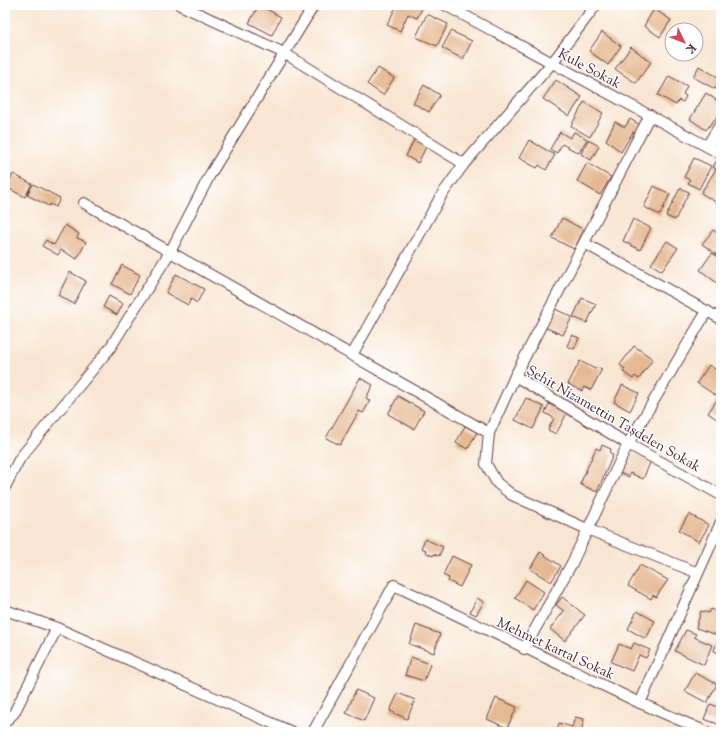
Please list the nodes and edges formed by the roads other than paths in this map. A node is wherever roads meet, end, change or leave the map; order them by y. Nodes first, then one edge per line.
1 (180, 5) edge
2 (314, 5) edge
3 (445, 5) edge
4 (596, 5) edge
5 (284, 53) junction
6 (552, 63) junction
7 (650, 115) junction
8 (721, 123) edge
9 (707, 146) junction
10 (721, 154) edge
11 (464, 164) junction
12 (84, 203) dead end
13 (584, 243) junction
14 (170, 252) junction
15 (707, 311) junction
16 (721, 319) edge
17 (352, 355) junction
18 (515, 376) junction
19 (489, 433) junction
20 (628, 444) junction
21 (5, 487) edge
22 (721, 495) edge
23 (721, 522) edge
24 (587, 529) junction
25 (698, 573) junction
26 (5, 610) edge
27 (57, 628) junction
28 (524, 649) junction
29 (640, 703) junction
30 (5, 722) edge
31 (292, 732) edge
32 (313, 732) edge
33 (707, 732) edge

1 - 5 street
2 - 5 street
3 - 6 street, Kule Sokak
4 - 6 street
5 - 11 street
5 - 14 street
6 - 7 street, Kule Sokak
6 - 11 street
7 - 9 street, Kule Sokak
7 - 13 street
8 - 9 street
9 - 10 street, Kule Sokak
11 - 17 street
12 - 14 street
13 - 15 street
13 - 18 street
14 - 17 street
14 - 21 street
15 - 16 street
15 - 20 street
17 - 19 street
18 - 19 street
18 - 20 street, Şehit Nizamettin Taşdelen Sokak
19 - 24 street
20 - 22 street, Şehit Nizamettin Taşdelen Sokak
20 - 24 street
23 - 25 street
24 - 25 street
24 - 28 street
25 - 29 street
26 - 27 street
27 - 30 street
27 - 31 street
28 - 29 street, Mehmet kartal Sokak
28 - 32 street, Mehmet kartal Sokak
29 - 33 street, Mehmet kartal Sokak

